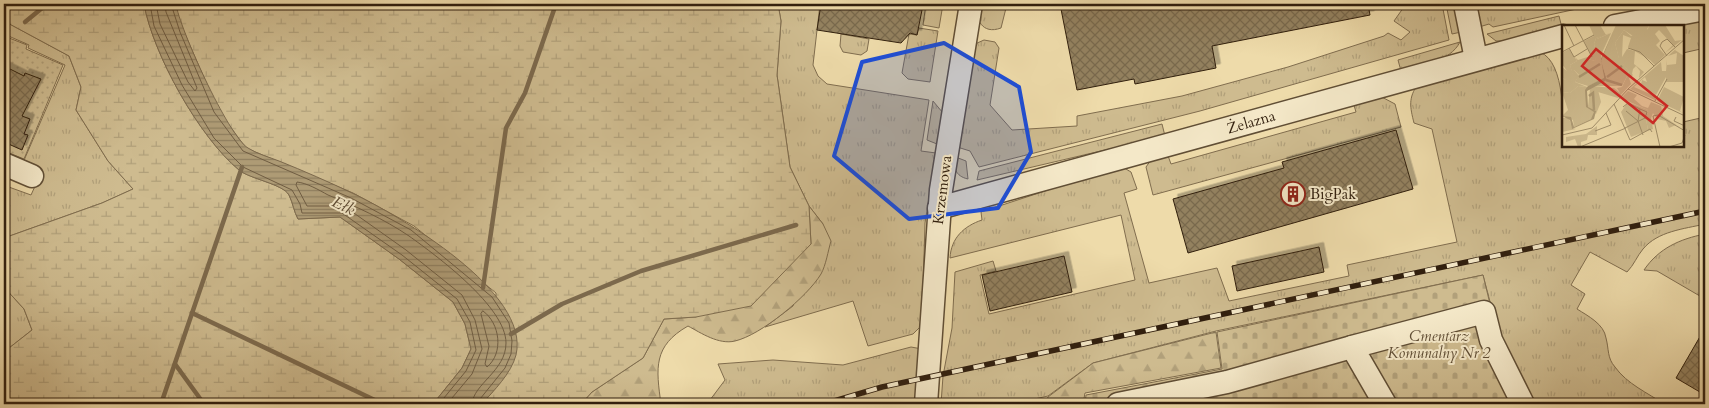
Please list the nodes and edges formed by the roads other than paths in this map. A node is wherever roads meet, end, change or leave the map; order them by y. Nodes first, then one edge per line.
1 (971, 4) edge
2 (1465, 4) edge
3 (1705, 9) edge
4 (1620, 25) edge
5 (1562, 36) edge
6 (1476, 59) junction
7 (4, 164) edge
8 (32, 176) dead end
9 (939, 208) junction
10 (1352, 347) junction
11 (926, 404) edge
12 (1118, 404) edge
13 (1385, 404) edge
14 (1523, 404) edge

1 - 9 street, Krzemowa
2 - 6 street
3 - 4 street
5 - 6 street, Żelazna
6 - 9 street, Żelazna
7 - 8 street
9 - 11 street, Krzemowa
10 - 12 street
10 - 13 street
10 - 14 street

